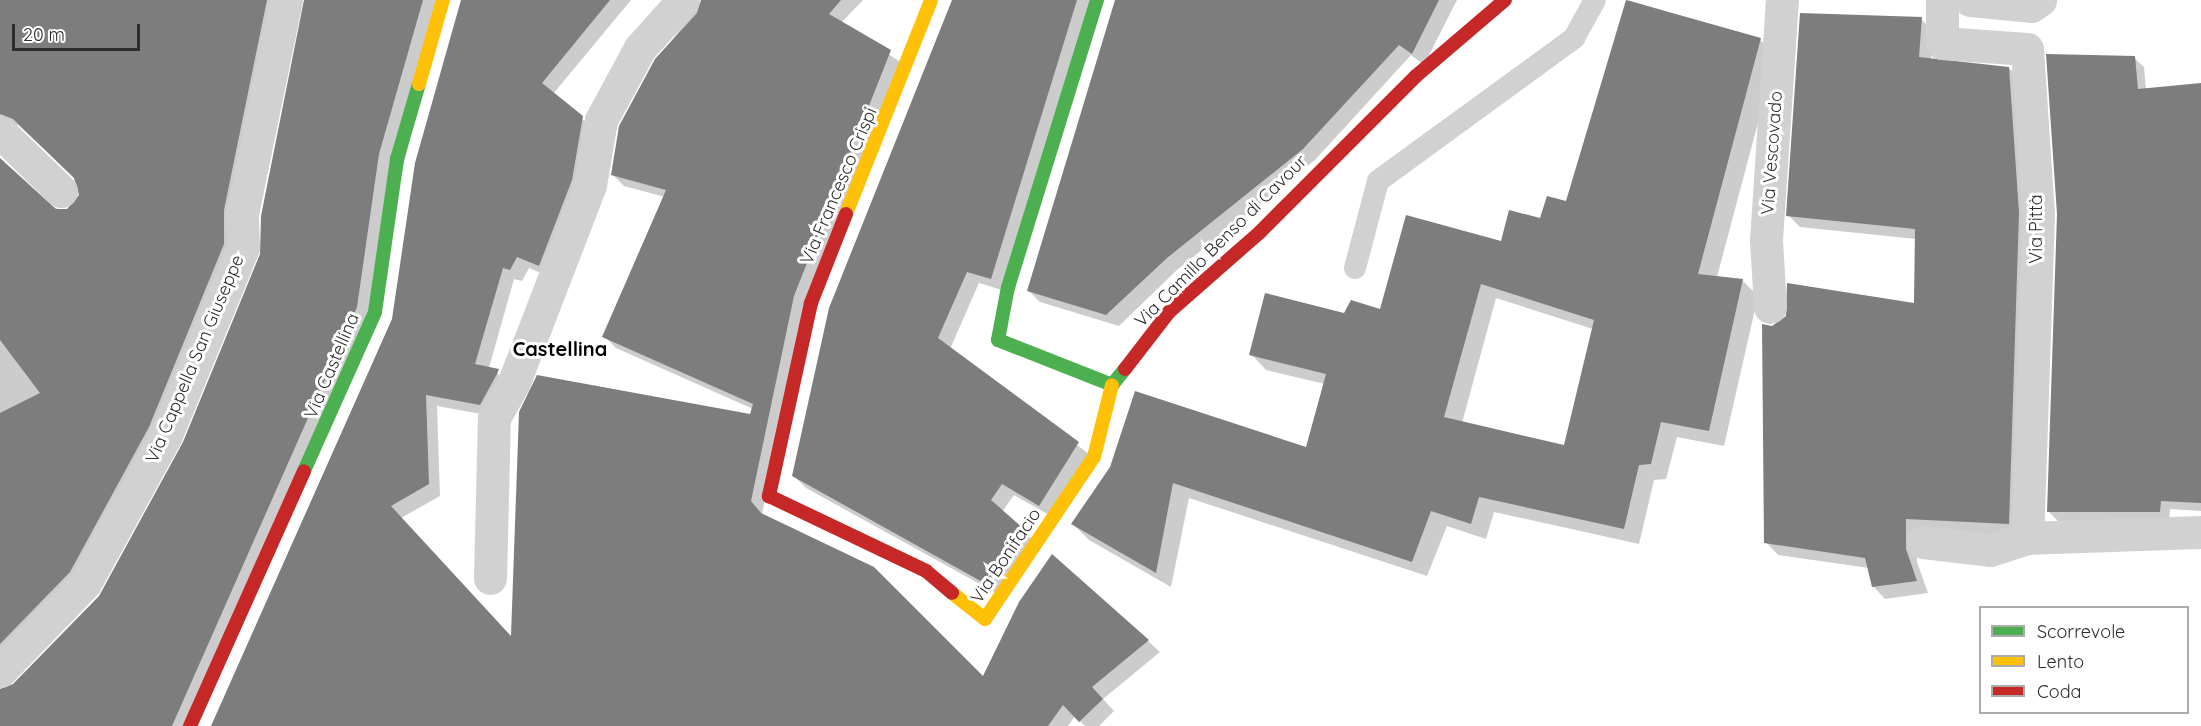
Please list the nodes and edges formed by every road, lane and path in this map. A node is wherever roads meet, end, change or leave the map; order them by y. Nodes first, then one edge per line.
1 (286, 0) edge
2 (443, 0) edge
3 (683, 0) edge
4 (931, 0) edge
5 (1097, 0) edge
6 (1595, 0) edge
7 (1782, 0) edge
8 (1942, 0) edge
9 (1970, 0) edge
10 (2040, 0) edge
11 (1503, 1) edge
12 (0, 132) edge
13 (61, 191) dead end
14 (1355, 268) dead end
15 (1770, 307) dead end
16 (1112, 385) junction
17 (769, 496) joint
18 (2201, 532) edge
19 (2027, 538) junction
20 (1923, 542) dead end
21 (490, 579) dead end
22 (0, 671) edge
23 (190, 726) edge

1 - 22 street, Via Cappella San Giuseppe
2 - 23 street, Via Castellina
3 - 21 street
4 - 17 street, Via Francesco Crispi
5 - 16 street
6 - 14 lane
7 - 15 street, Via Vescovado
8 - 19 street, Via Pittà
9 - 10 street
11 - 16 street, Via Camillo Benso di Cavour
12 - 13 street
16 - 17 street, Via Bonifacio
18 - 19 street
19 - 20 street

